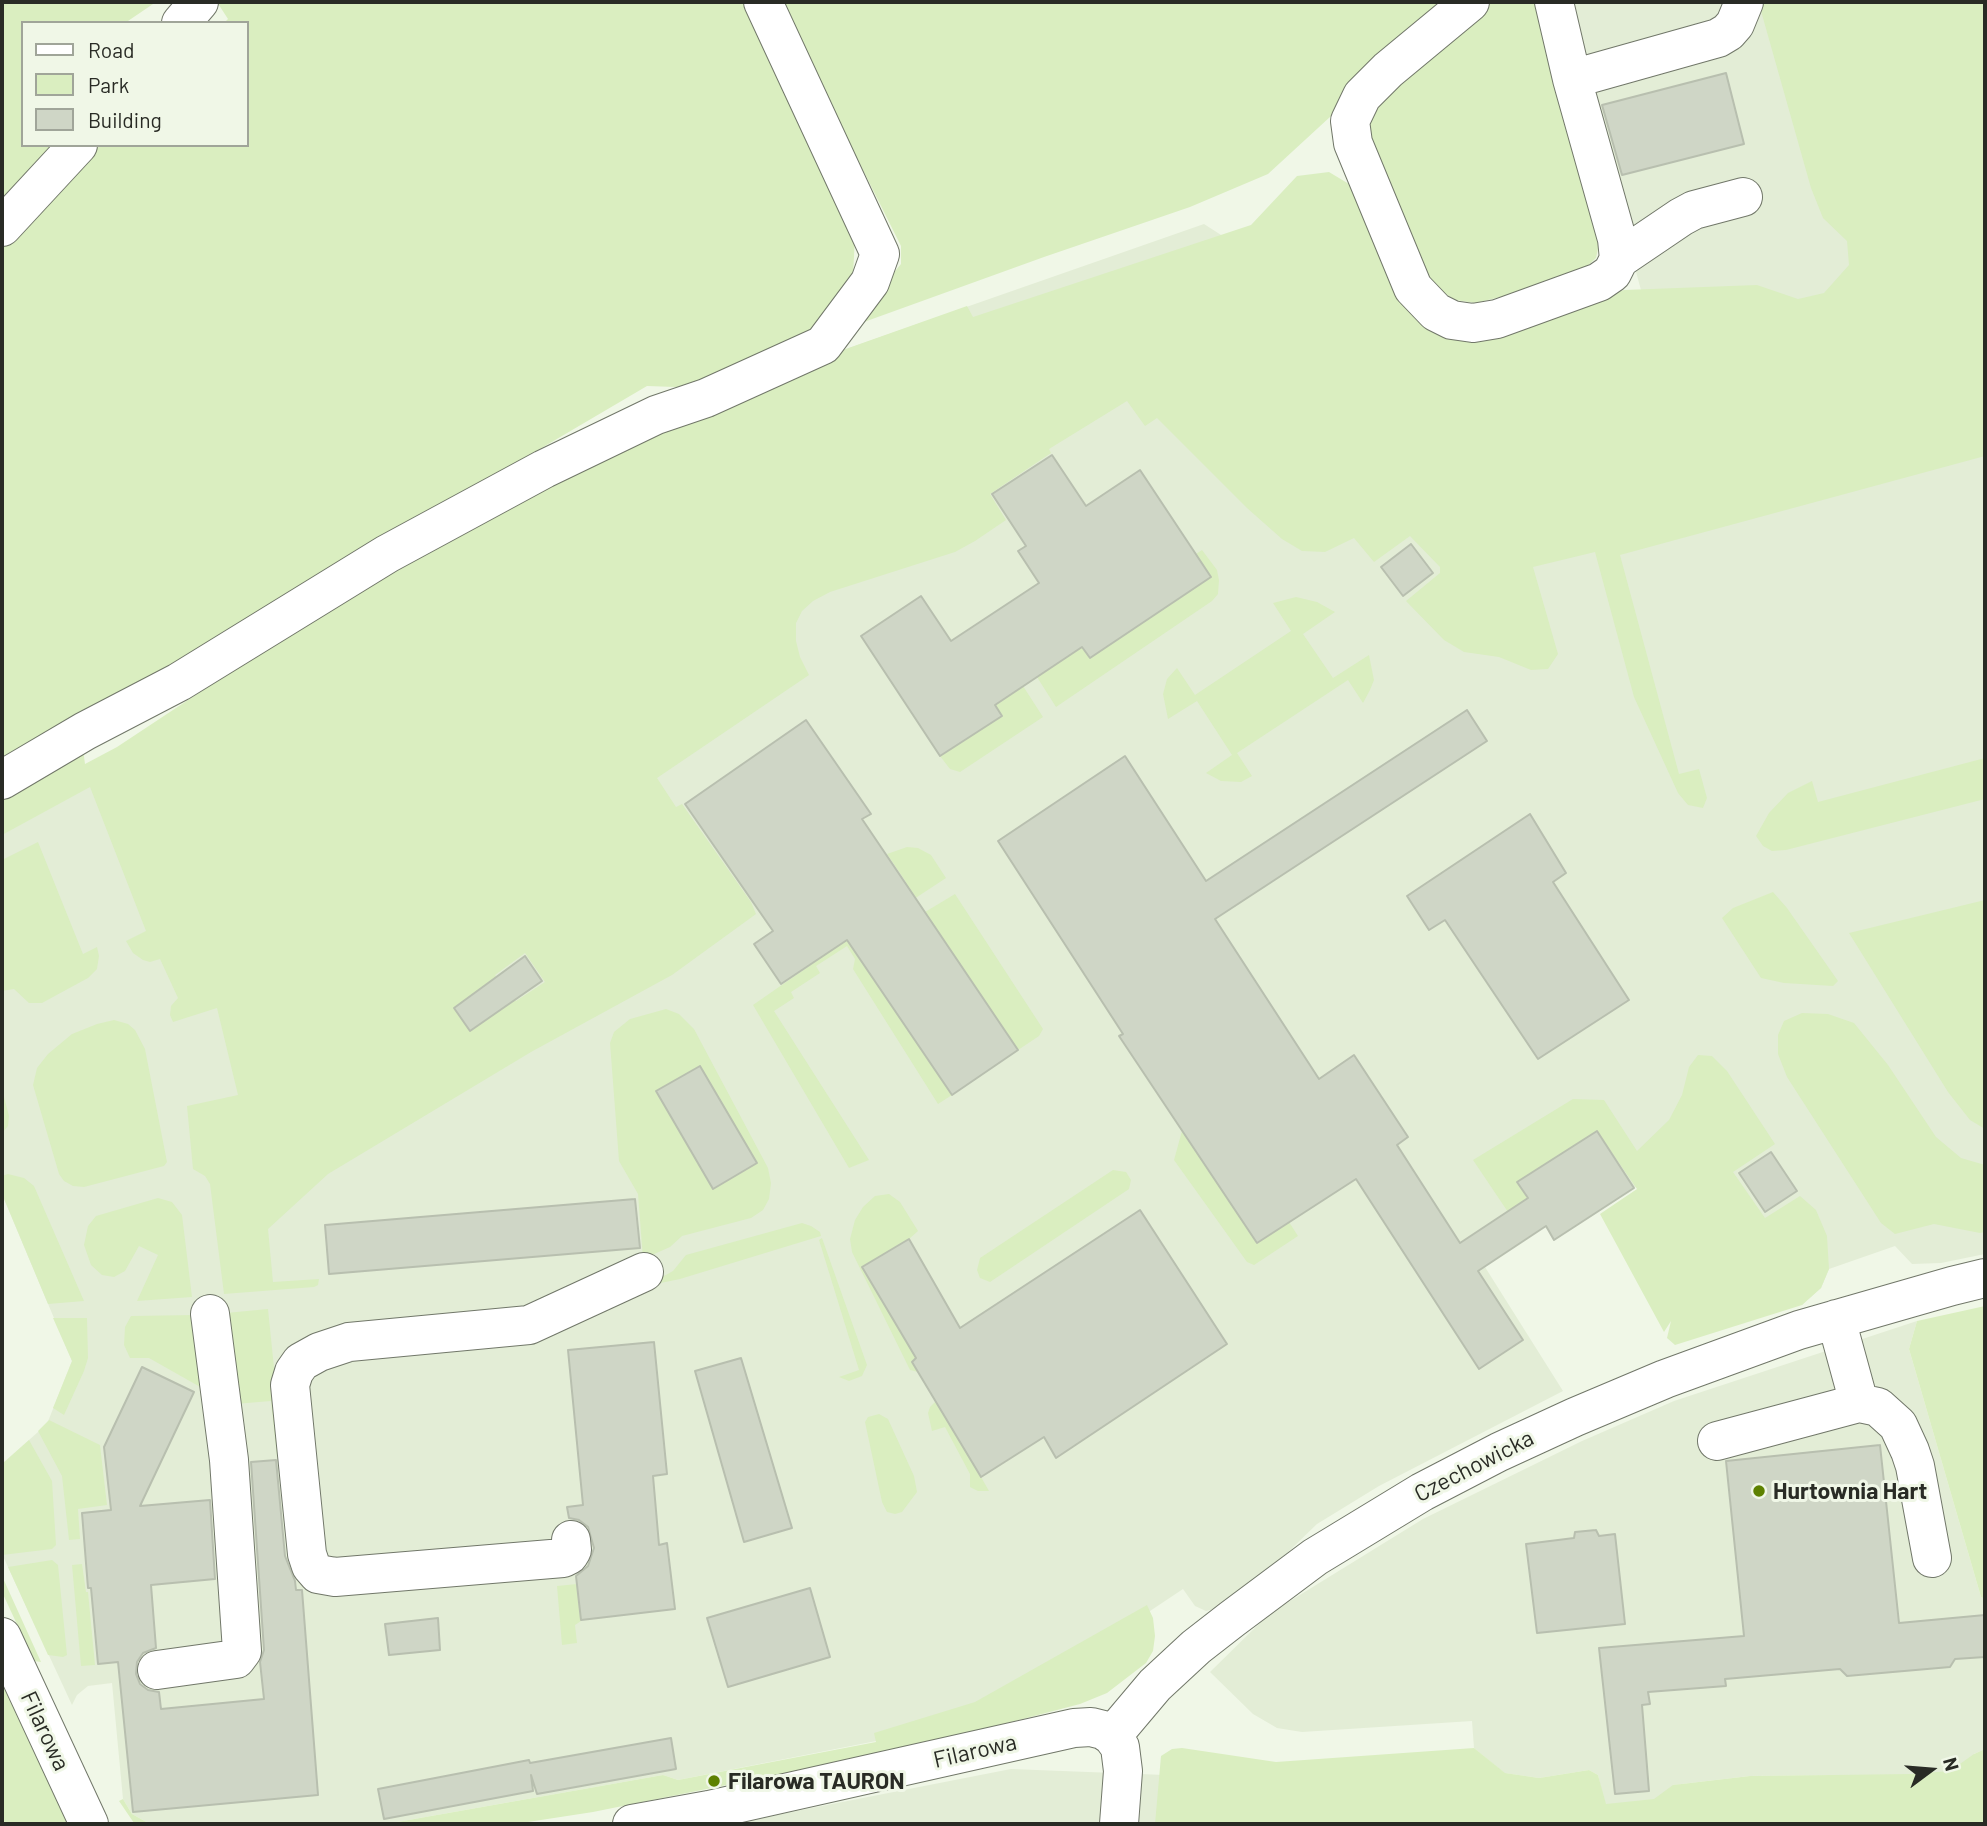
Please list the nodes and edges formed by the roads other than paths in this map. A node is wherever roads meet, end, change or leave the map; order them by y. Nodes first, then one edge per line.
1 (199, 2) edge
2 (763, 2) edge
3 (1470, 2) edge
4 (1554, 2) edge
5 (1744, 2) edge
6 (183, 21) edge
7 (1572, 79) junction
8 (76, 147) edge
9 (1743, 197) dead end
10 (2, 227) edge
11 (1619, 259) junction
12 (2, 780) edge
13 (645, 1272) dead end
14 (1985, 1279) edge
15 (210, 1314) dead end
16 (1836, 1319) junction
17 (1859, 1403) junction
18 (1717, 1441) dead end
19 (571, 1540) dead end
20 (1932, 1558) dead end
21 (2, 1637) edge
22 (158, 1670) dead end
23 (1112, 1736) junction
24 (1121, 1812) edge
25 (89, 1824) edge
26 (632, 1824) edge

1 - 6 street
2 - 12 street
3 - 11 street
4 - 7 street
5 - 7 street
7 - 11 street
8 - 10 street
9 - 11 street
13 - 19 street
14 - 16 street, Czechowicka
15 - 22 street
16 - 17 street
16 - 23 street, Czechowicka
17 - 18 street
17 - 20 street
21 - 25 street, Filarowa
23 - 24 street
23 - 26 street, Filarowa

